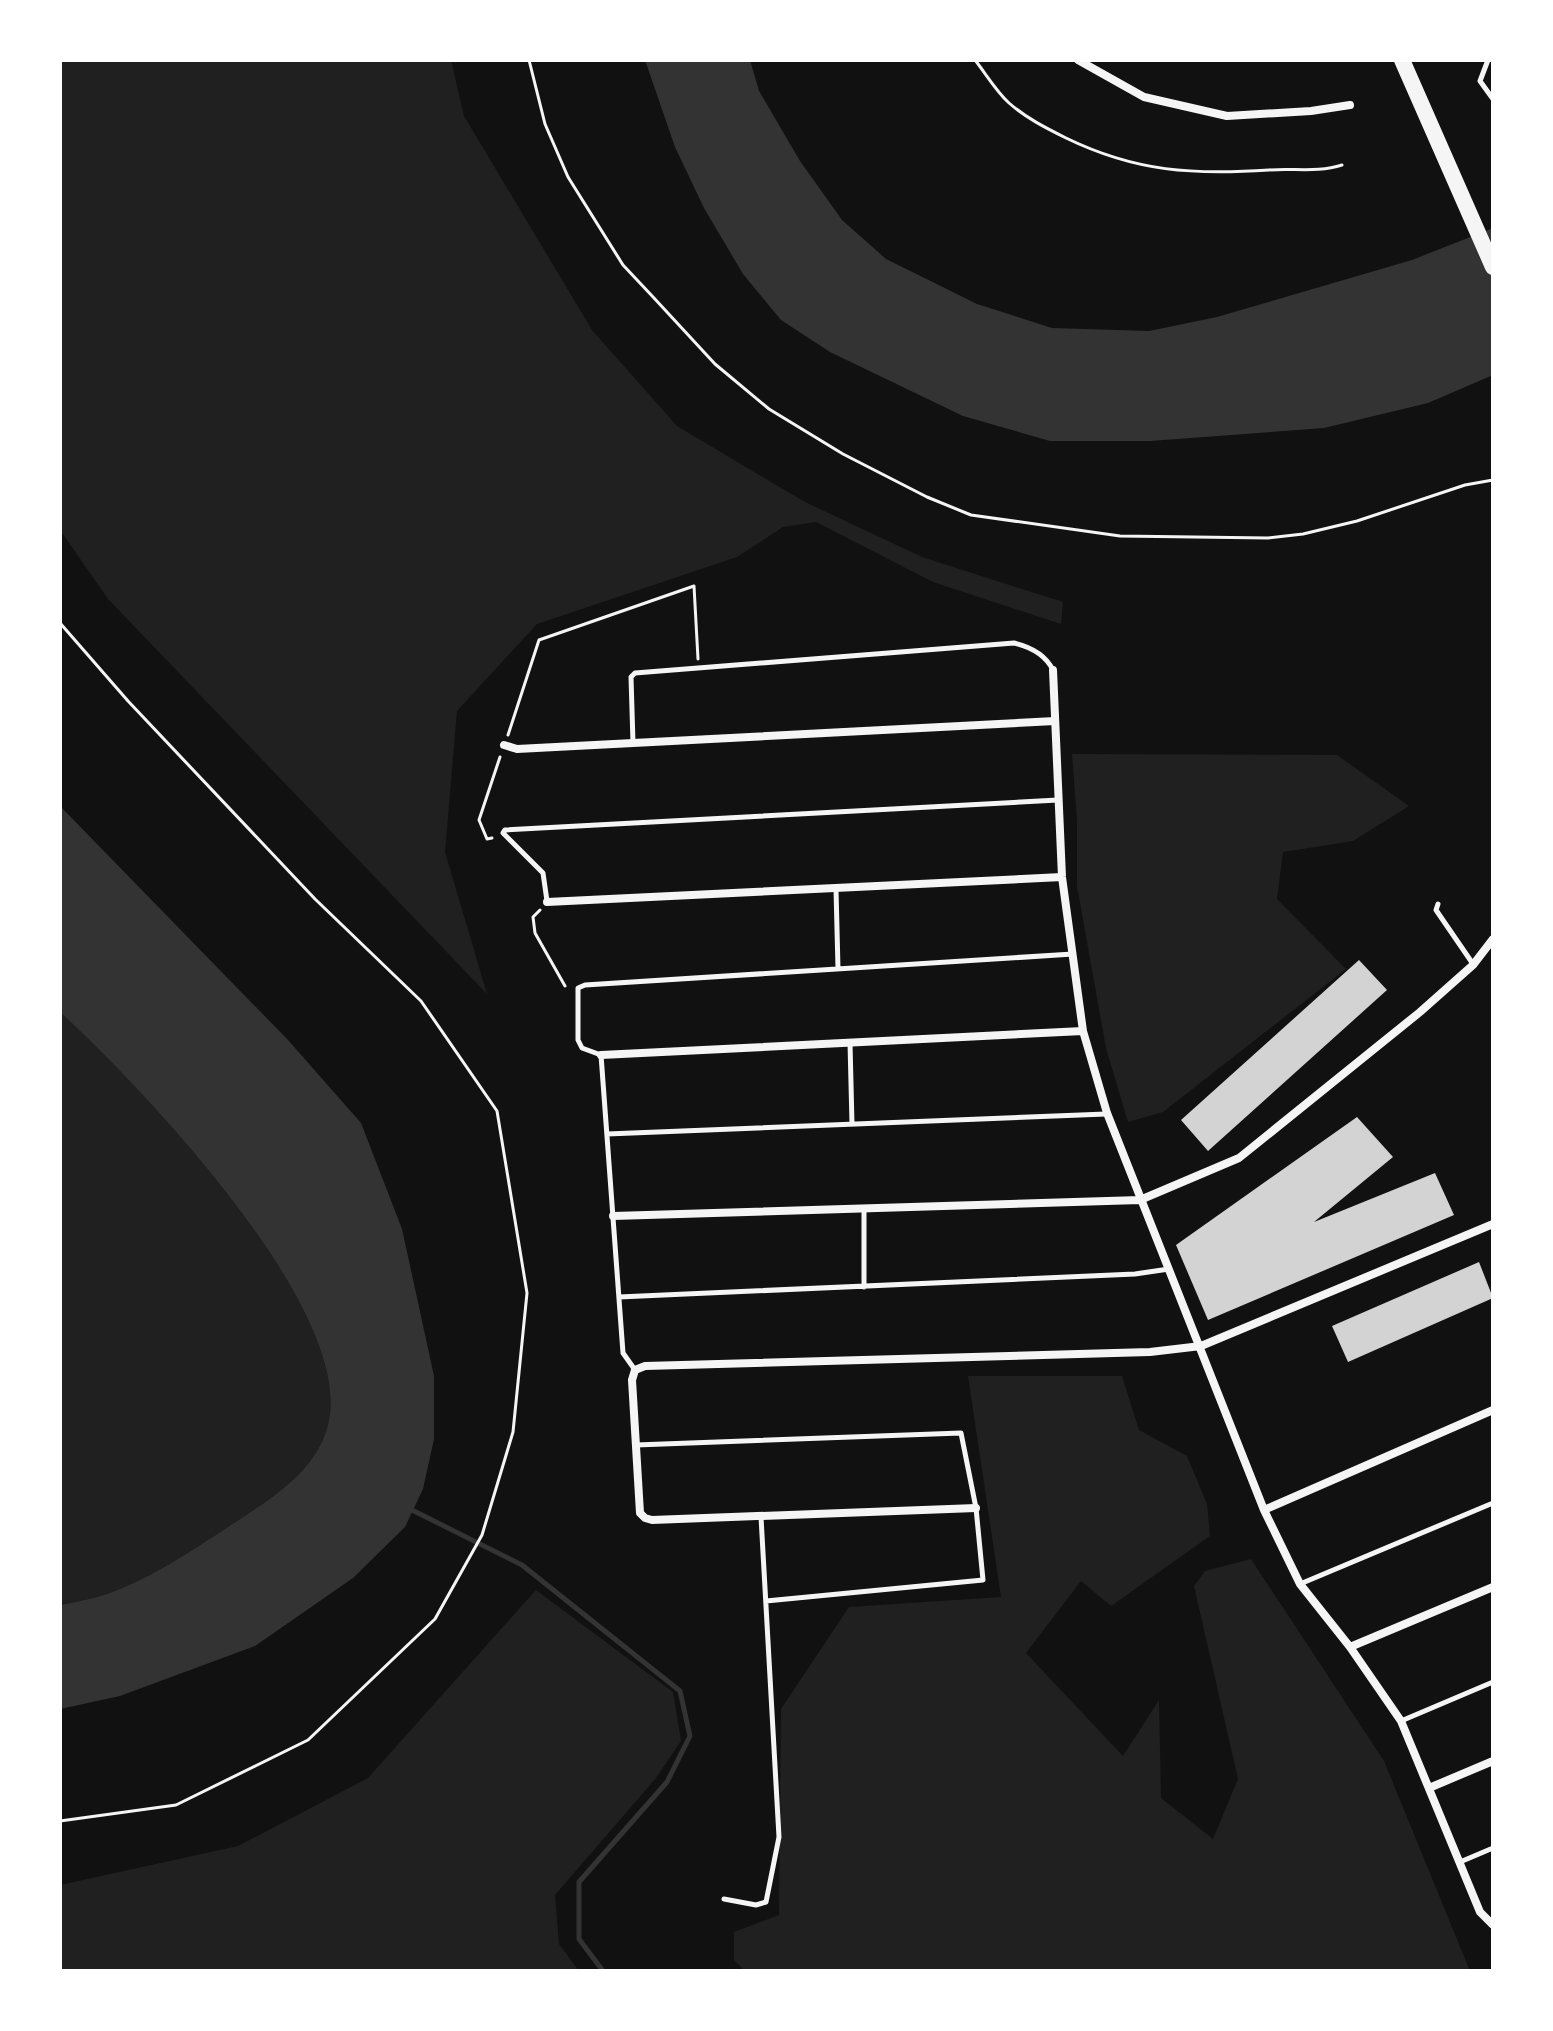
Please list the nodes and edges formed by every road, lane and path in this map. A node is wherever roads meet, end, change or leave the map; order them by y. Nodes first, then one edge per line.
1 (529, 60) edge
2 (975, 60) edge
3 (1078, 60) edge
4 (1402, 60) edge
5 (1488, 60) edge
6 (1493, 99) edge
7 (1350, 105) dead end
8 (1342, 165) dead end
9 (1493, 267) edge
10 (1493, 480) edge
11 (60, 623) edge
12 (698, 670) junction
13 (1053, 670) joint
14 (1055, 721) junction
15 (633, 743) junction
16 (504, 745) junction
17 (1059, 800) junction
18 (503, 833) junction
19 (1062, 877) junction
20 (836, 889) junction
21 (547, 902) junction
22 (1438, 904) dead end
23 (1493, 939) edge
24 (1073, 954) junction
25 (1473, 965) junction
26 (838, 969) junction
27 (576, 991) junction
28 (1083, 1031) junction
29 (850, 1042) junction
30 (601, 1055) junction
31 (1107, 1113) junction
32 (852, 1124) junction
33 (607, 1134) junction
34 (1140, 1200) junction
35 (864, 1208) junction
36 (613, 1216) junction
37 (1493, 1224) edge
38 (1170, 1269) junction
39 (864, 1287) junction
40 (619, 1297) junction
41 (1201, 1346) junction
42 (635, 1370) junction
43 (1493, 1410) edge
44 (636, 1445) junction
45 (1493, 1503) edge
46 (976, 1508) junction
47 (1264, 1510) junction
48 (761, 1516) junction
49 (1300, 1584) junction
50 (1493, 1587) edge
51 (766, 1601) junction
52 (1350, 1647) junction
53 (1493, 1682) edge
54 (1401, 1721) junction
55 (1493, 1761) edge
56 (1429, 1788) junction
57 (60, 1821) edge
58 (1493, 1848) edge
59 (1459, 1862) junction
60 (724, 1899) dead end
61 (1493, 1925) edge

1 - 10 path
2 - 8 path
3 - 7 street
4 - 9 main road
5 - 6 lane
11 - 57 path
12 - 13 lane
12 - 15 lane
12 - 16 path
13 - 14 street
14 - 15 street
14 - 17 street
15 - 16 street
16 - 18 path
17 - 18 lane
17 - 19 street
18 - 21 lane
19 - 20 street
19 - 24 street
20 - 21 street
20 - 26 lane
21 - 27 path
22 - 25 lane
23 - 25 street
24 - 26 lane
24 - 28 street
25 - 34 street
26 - 27 lane
27 - 30 lane
28 - 29 street
28 - 31 street
29 - 30 street
29 - 32 lane
30 - 33 lane
31 - 32 lane
31 - 34 street
32 - 33 lane
33 - 36 lane
34 - 35 street
34 - 38 street
35 - 36 street
35 - 39 lane
36 - 40 lane
37 - 41 street
38 - 39 lane
38 - 41 street
39 - 40 lane
40 - 42 lane
41 - 42 street
41 - 47 street
42 - 44 street
43 - 47 street
44 - 46 lane
44 - 48 street
45 - 49 lane
46 - 48 street
46 - 51 lane
47 - 49 street
48 - 51 lane
49 - 52 street
50 - 52 street
51 - 60 lane
52 - 54 street
53 - 54 lane
54 - 56 street
55 - 56 street
56 - 59 street
58 - 59 lane
59 - 61 street

